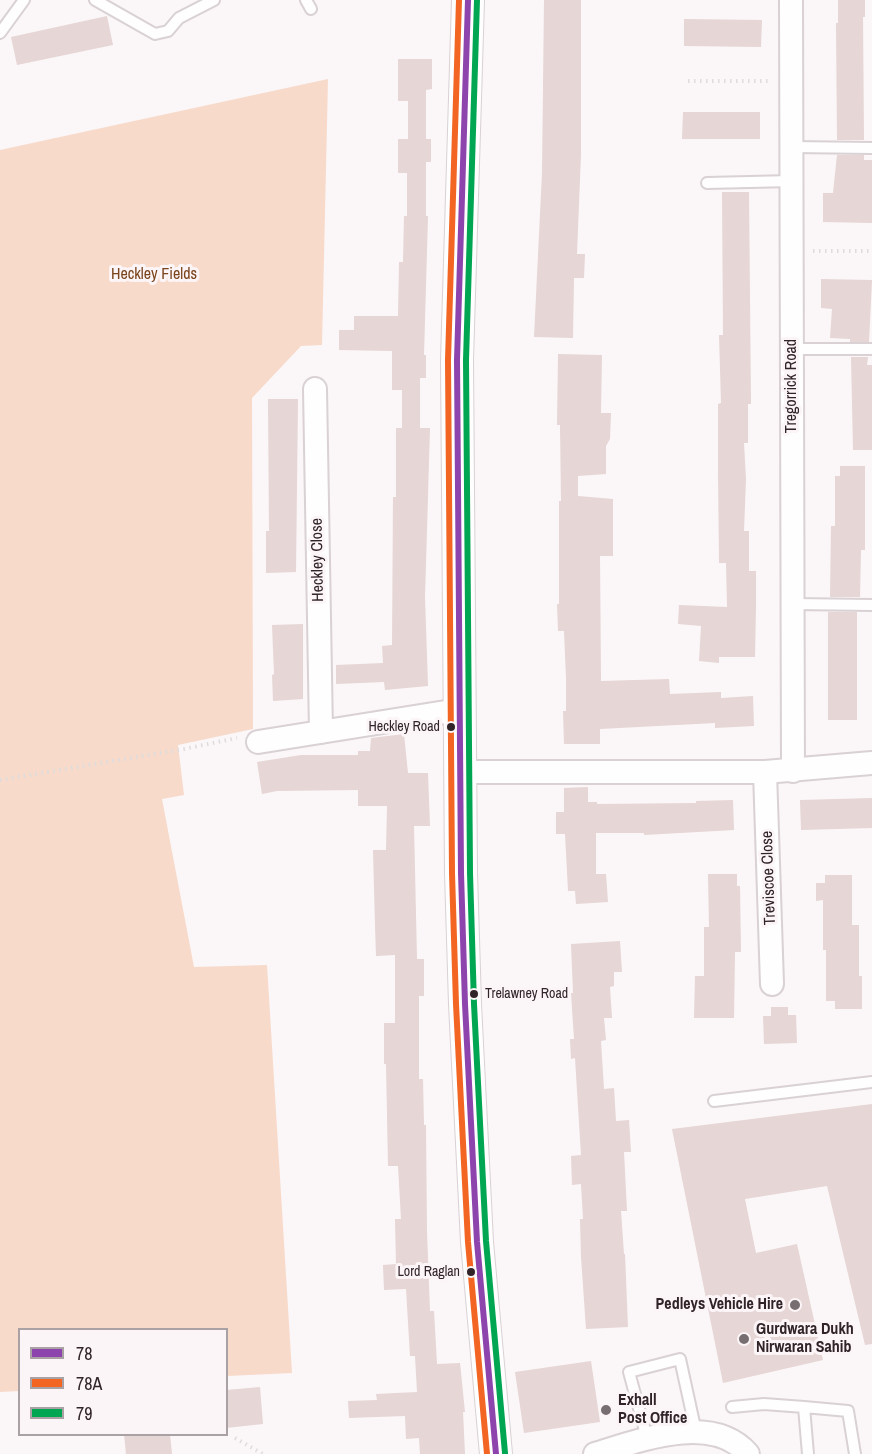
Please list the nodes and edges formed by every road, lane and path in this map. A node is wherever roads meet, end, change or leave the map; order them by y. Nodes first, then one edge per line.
1 (24, 0) edge
2 (95, 0) edge
3 (214, 0) edge
4 (468, 0) edge
5 (791, 0) edge
6 (0, 33) edge
7 (688, 81) dead end
8 (791, 81) junction
9 (792, 147) junction
10 (872, 148) edge
11 (792, 181) junction
12 (707, 183) dead end
13 (792, 251) junction
14 (872, 251) edge
15 (792, 348) junction
16 (872, 349) edge
17 (315, 389) dead end
18 (792, 604) junction
19 (872, 605) edge
20 (458, 710) junction
21 (321, 732) junction
22 (258, 742) joint
23 (872, 763) edge
24 (793, 771) junction
25 (459, 772) junction
26 (765, 772) junction
27 (0, 780) edge
28 (772, 984) dead end
29 (872, 1082) edge
30 (714, 1101) dead end
31 (732, 1407) dead end
32 (804, 1407) junction
33 (696, 1432) junction
34 (235, 1438) dead end
35 (647, 1438) junction
36 (263, 1454) edge
37 (496, 1454) edge
38 (595, 1454) edge
39 (748, 1454) edge
40 (808, 1454) edge
41 (855, 1454) edge

1 - 6 lane
2 - 3 lane
4 - 20 main road
5 - 8 street, Tregorrick Road
7 - 8 path
8 - 9 street, Tregorrick Road
9 - 10 lane
9 - 11 street, Tregorrick Road
11 - 12 lane
11 - 13 street, Tregorrick Road
13 - 14 path
13 - 15 street, Tregorrick Road
15 - 16 lane
15 - 18 street, Tregorrick Road
17 - 21 street, Heckley Close
18 - 19 lane
18 - 24 street, Tregorrick Road
20 - 21 street
20 - 25 main road
21 - 22 street
22 - 27 path
23 - 24 street
24 - 26 street
25 - 26 street
25 - 37 main road
26 - 28 street, Treviscoe Close
29 - 30 lane
31 - 32 lane
32 - 40 lane
32 - 41 lane
33 - 35 street
33 - 35 lane
33 - 39 street
34 - 36 path
35 - 38 street

